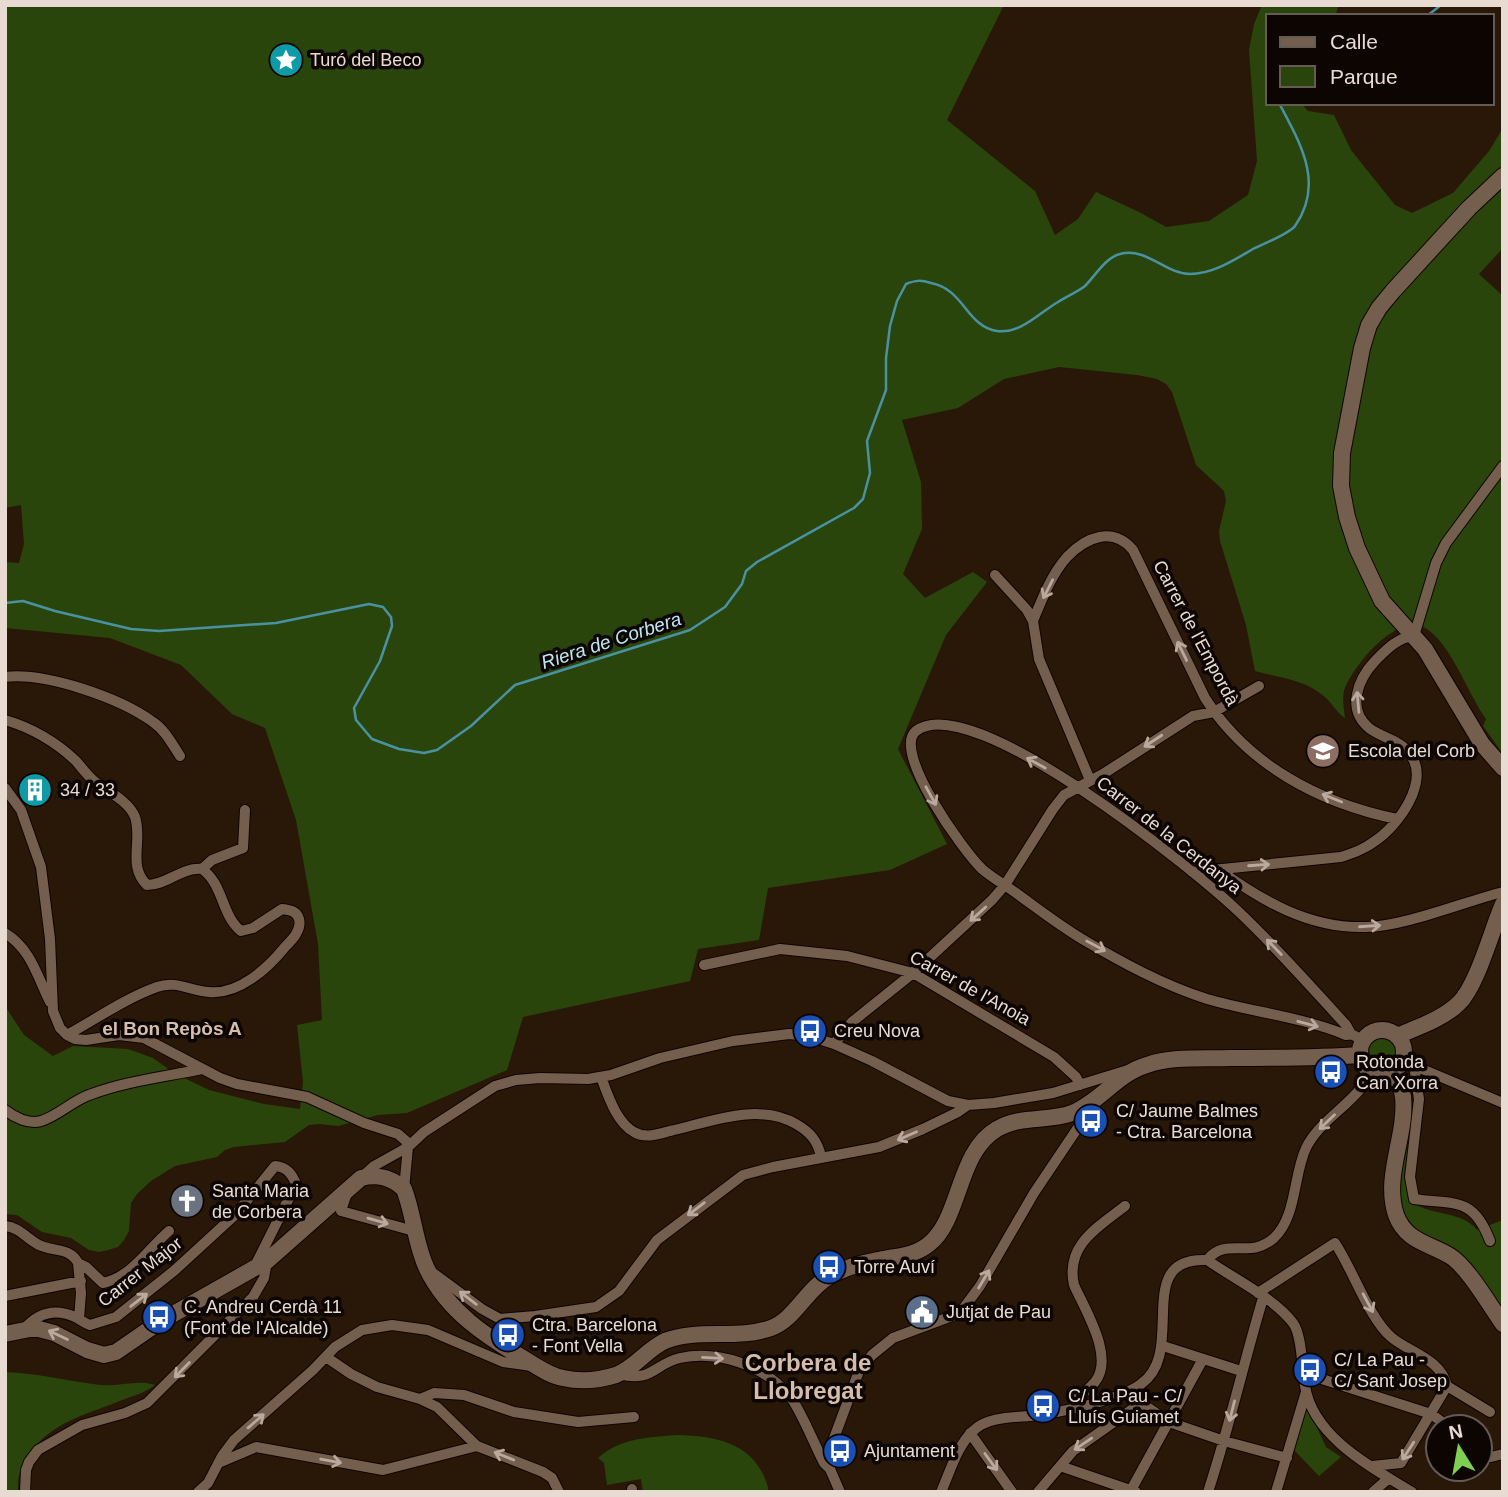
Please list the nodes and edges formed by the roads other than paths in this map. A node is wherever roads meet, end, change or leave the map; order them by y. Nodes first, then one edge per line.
1 (1503, 176) edge
2 (1503, 466) edge
3 (995, 575) dead end
4 (1033, 621) junction
5 (1414, 636) junction
6 (5, 677) edge
7 (1259, 686) dead end
8 (1214, 712) junction
9 (5, 720) edge
10 (180, 756) dead end
11 (1503, 768) edge
12 (1090, 780) junction
13 (1078, 787) junction
14 (5, 788) edge
15 (245, 810) dead end
16 (1397, 819) junction
17 (202, 869) junction
18 (1219, 869) junction
19 (1192, 872) junction
20 (1005, 885) junction
21 (1503, 892) edge
22 (1503, 904) edge
23 (5, 933) edge
24 (704, 965) dead end
25 (913, 973) junction
26 (53, 1011) junction
27 (67, 1035) junction
28 (1397, 1036) junction
29 (1352, 1037) junction
30 (834, 1044) junction
31 (1404, 1066) junction
32 (1138, 1068) junction
33 (202, 1069) junction
34 (1371, 1071) junction
35 (601, 1077) junction
36 (1080, 1085) junction
37 (1503, 1103) edge
38 (1090, 1104) junction
39 (968, 1105) junction
40 (5, 1110) edge
41 (1064, 1116) junction
42 (1073, 1133) junction
43 (408, 1147) junction
44 (821, 1157) junction
45 (355, 1183) junction
46 (404, 1189) junction
47 (1125, 1206) dead end
48 (5, 1226) edge
49 (169, 1231) dead end
50 (414, 1231) junction
51 (1490, 1241) dead end
52 (1207, 1260) junction
53 (261, 1263) junction
54 (78, 1264) junction
55 (427, 1269) junction
56 (81, 1281) junction
57 (5, 1296) edge
58 (1261, 1296) junction
59 (79, 1319) junction
60 (1503, 1324) edge
61 (24, 1329) junction
62 (5, 1334) edge
63 (1163, 1346) junction
64 (503, 1354) junction
65 (326, 1357) junction
66 (640, 1359) junction
67 (1203, 1359) junction
68 (1241, 1371) junction
69 (1303, 1373) junction
70 (619, 1374) junction
71 (649, 1374) junction
72 (1447, 1386) junction
73 (1131, 1390) junction
74 (1306, 1392) junction
75 (421, 1399) junction
76 (1139, 1404) junction
77 (1075, 1408) junction
78 (1490, 1412) dead end
79 (1428, 1413) edge
80 (1432, 1413) edge
81 (634, 1416) dead end
82 (1169, 1422) junction
83 (1424, 1425) edge
84 (970, 1433) junction
85 (812, 1441) junction
86 (1224, 1441) junction
87 (832, 1445) junction
88 (477, 1446) junction
89 (1287, 1458) junction
90 (218, 1463) junction
91 (1060, 1466) junction
92 (1372, 1466) junction
93 (830, 1469) junction
94 (1390, 1479) junction
95 (1132, 1491) edge
96 (25, 1492) edge
97 (198, 1492) edge
98 (559, 1492) edge
99 (840, 1492) edge
100 (941, 1492) edge
101 (1012, 1492) edge
102 (1038, 1492) edge
103 (1208, 1492) edge
104 (1276, 1492) edge
105 (1373, 1492) edge
106 (1386, 1492) edge
107 (1412, 1492) edge

1 - 5 street
2 - 5 street
3 - 4 street
8 -> 4 street, Carrer de l'Empordà
4 - 12 street
5 - 11 street
16 -> 5 street
6 - 10 street
7 - 8 street
8 -> 12 street
16 -> 8 street, Carrer de l'Empordà
9 - 17 street
12 - 13 street
13 - 19 street, Carrer de la Cerdanya
13 - 20 street
13 -> 20 street, Carrer de la Cerdanya
14 - 26 street
15 - 17 street
18 -> 16 street
17 - 27 street
18 - 19 street
18 -> 21 street
29 -> 19 street, Carrer de la Cerdanya
20 -> 25 street
20 -> 29 street
22 - 28 street
23 - 26 street
24 - 25 street, Carrer de l'Anoia
25 - 30 street
25 - 36 street, Carrer de l'Anoia
26 - 27 street
27 - 33 street
28 - 29 street
28 - 31 street
29 - 32 street
29 - 34 street
30 - 35 street
30 - 39 street
31 - 34 street
31 - 37 street
31 - 51 street
31 - 60 street
32 - 36 street
32 - 38 street
33 - 40 street
33 - 43 street
34 -> 52 street
35 - 43 street
35 - 44 street
36 - 39 street
38 - 41 street
38 - 42 street
39 -> 44 street
41 - 42 street
41 - 66 street
87 -> 42 street
43 - 45 street
43 - 46 street
44 -> 55 street
45 - 46 street
45 -> 50 street
45 - 53 street
46 - 50 street
47 - 77 street
48 - 54 street
49 - 54 street
50 - 55 street
52 - 58 street
52 - 63 street
59 -> 53 street, Carrer Major
53 -> 61 street
53 -> 96 street
54 - 56 street
55 - 64 street
56 - 57 street
56 - 59 street
58 - 68 street
58 - 69 street
58 -> 72 street
59 - 61 street
61 - 62 street
63 - 67 street
63 - 73 street
64 - 65 street
64 - 70 street
65 - 75 street
90 -> 65 street
66 - 70 street
66 - 71 street
67 - 68 street
67 - 82 street
68 -> 86 street
69 - 74 street
69 - 79 street
70 - 71 street
71 -> 85 street
72 - 78 street
72 - 80 street
73 - 76 street
73 - 77 street
74 - 89 street
74 - 92 street
75 - 81 street
75 - 88 street
76 - 82 street
76 -> 91 street
77 - 84 street
82 - 86 street
82 - 95 street
83 -> 92 street
84 - 100 street
84 -> 101 street
85 - 87 street
85 - 93 street
86 - 89 street
86 - 103 street
87 - 93 street
90 -> 88 street
98 -> 88 street
89 - 104 street
90 - 97 street
91 - 95 street
91 - 102 street
92 - 94 street
93 - 99 street
94 - 105 street
94 - 106 street
94 - 107 street

